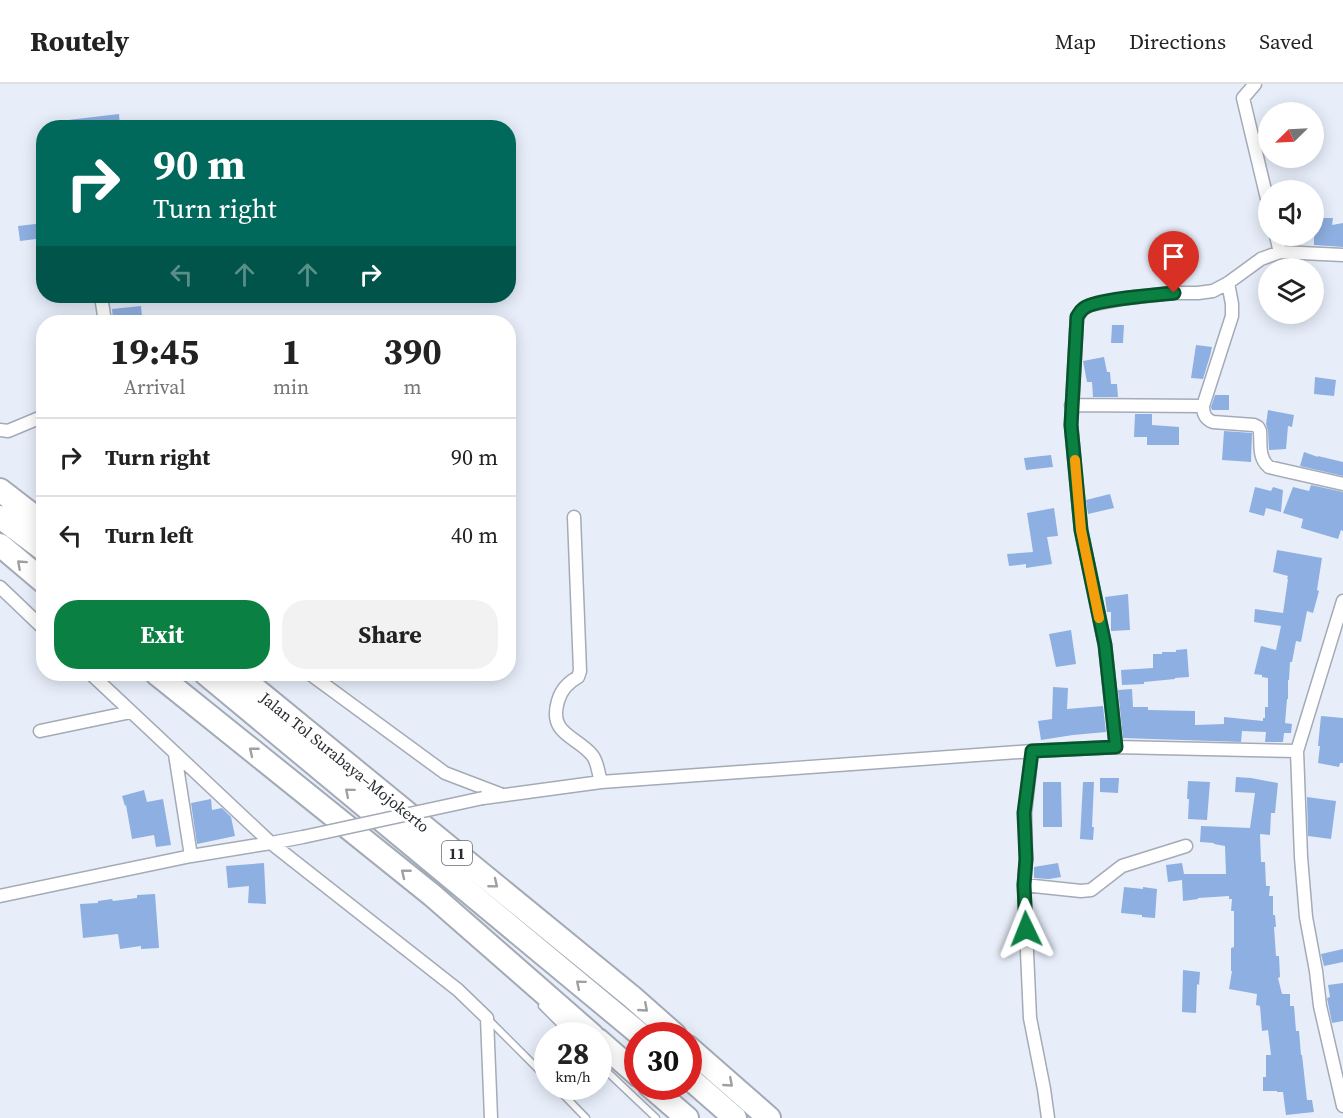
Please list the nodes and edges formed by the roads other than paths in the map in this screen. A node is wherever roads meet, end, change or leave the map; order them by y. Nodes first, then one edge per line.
1 (1255, 84) edge
2 (1263, 180) edge
3 (1278, 246) edge
4 (1280, 252) junction
5 (1343, 255) edge
6 (1228, 283) junction
7 (1071, 405) junction
8 (1203, 406) junction
9 (36, 419) edge
10 (0, 430) edge
11 (1343, 484) edge
12 (0, 490) edge
13 (0, 517) edge
14 (574, 517) dead end
15 (36, 518) edge
16 (0, 544) edge
17 (36, 544) edge
18 (36, 575) edge
19 (0, 587) edge
20 (1343, 601) edge
21 (36, 621) edge
22 (98, 681) edge
23 (166, 681) edge
24 (214, 681) edge
25 (246, 681) edge
26 (320, 681) edge
27 (131, 712) junction
28 (40, 731) dead end
29 (1116, 747) junction
30 (1032, 751) junction
31 (1297, 751) junction
32 (175, 754) junction
33 (600, 782) junction
34 (501, 795) junction
35 (271, 843) junction
36 (1186, 846) dead end
37 (191, 856) junction
38 (1024, 885) junction
39 (432, 895) junction
40 (0, 896) edge
41 (506, 969) dead end
42 (538, 1002) dead end
43 (487, 1018) junction
44 (558, 1022) edge
45 (577, 1022) edge
46 (624, 1022) edge
47 (660, 1022) edge
48 (612, 1052) edge
49 (702, 1059) edge
50 (624, 1063) edge
51 (534, 1065) edge
52 (612, 1077) edge
53 (702, 1089) edge
54 (569, 1100) edge
55 (667, 1100) edge
56 (1343, 1106) edge
57 (490, 1118) edge
58 (586, 1118) edge
59 (656, 1118) edge
60 (687, 1118) edge
61 (735, 1118) edge
62 (769, 1118) edge
63 (1048, 1118) edge

1 - 2 street
3 - 4 street
4 - 5 street
4 - 6 street
6 - 7 street
6 - 8 street
7 - 8 street
7 - 29 street
8 - 11 street
9 - 10 street
12 - 15 highway
13 - 17 highway
14 - 33 street
18 -> 16 highway
19 - 21 street
20 - 31 street
22 - 27 street
39 -> 23 highway
46 -> 24 highway, Jalan Tol Surabaya–Mojokerto / 11
25 -> 47 highway, Jalan Tol Surabaya–Mojokerto / 11
26 - 34 street
27 - 28 street
27 - 32 street
29 - 30 street
29 - 31 street
30 - 33 street
30 - 38 street
31 - 56 street
32 - 35 street
32 - 37 street
33 - 34 street
34 - 35 street, bridge
35 - 37 street
35 - 43 street
36 - 38 street
37 - 40 street
38 - 63 street
39 - 41 lane
39 - 45 highway
42 - 44 lane
43 - 51 lane
43 - 57 street
48 - 50 highway
49 -> 62 highway
52 - 59 lane
53 - 61 highway
54 - 58 lane
55 - 60 highway

